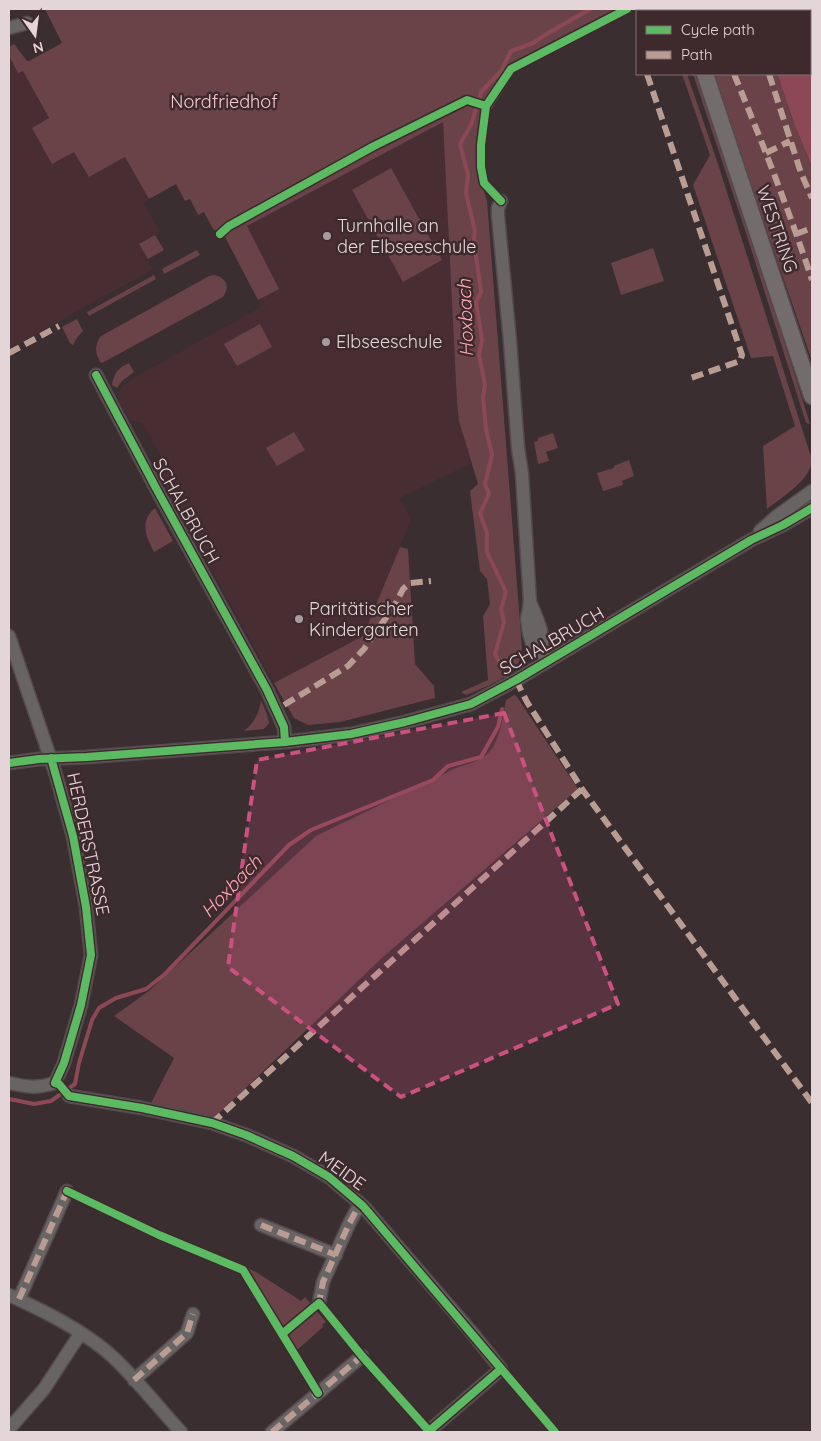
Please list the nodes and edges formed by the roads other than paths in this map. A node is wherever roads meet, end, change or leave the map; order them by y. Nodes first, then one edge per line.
1 (27, 23) dead end
2 (9, 28) edge
3 (704, 75) edge
4 (501, 201) dead end
5 (96, 375) dead end
6 (812, 396) edge
7 (812, 491) edge
8 (812, 508) edge
9 (751, 540) junction
10 (9, 636) edge
11 (544, 656) junction
12 (285, 742) junction
13 (51, 758) junction
14 (9, 763) edge
15 (9, 1083) edge
16 (70, 1096) dead end
17 (67, 1191) dead end
18 (363, 1206) junction
19 (261, 1225) dead end
20 (336, 1255) junction
21 (14, 1297) edge
22 (319, 1303) dead end
23 (193, 1314) dead end
24 (80, 1334) junction
25 (362, 1356) dead end
26 (134, 1380) junction
27 (9, 1429) edge
28 (181, 1432) edge
29 (272, 1432) edge
30 (428, 1432) edge

1 - 2 street
3 - 6 main road, WESTRING
4 - 11 street, SCHALBRUCH
5 - 12 street, SCHALBRUCH
7 - 9 street, SCHALBRUCH
8 - 9 street, SCHALBRUCH
9 - 11 street, SCHALBRUCH
10 - 13 street, HERDERSTRASSE
11 - 12 street, SCHALBRUCH
12 - 13 street, SCHALBRUCH
13 - 14 street, SCHALBRUCH
13 - 15 street, HERDERSTRASSE
16 - 18 street, MEIDE
17 - 21 street
18 - 20 street
18 - 30 street, MEIDE
19 - 20 street
20 - 22 street
21 - 24 street
23 - 26 street
24 - 26 street
24 - 27 street
25 - 29 street
26 - 28 street

